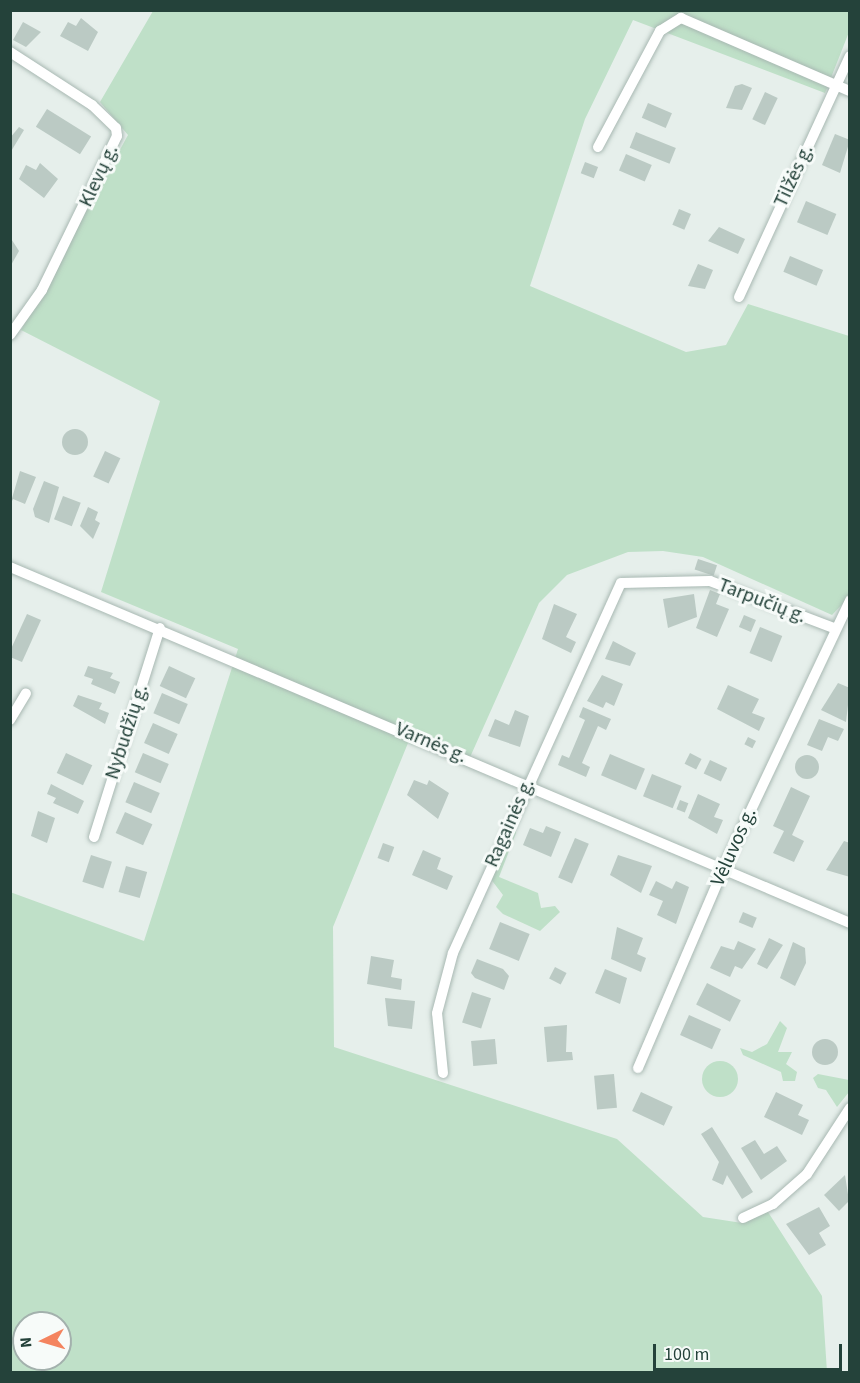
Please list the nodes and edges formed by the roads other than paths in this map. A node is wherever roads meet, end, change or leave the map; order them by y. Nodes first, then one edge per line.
1 (10, 52) edge
2 (849, 56) edge
3 (836, 85) junction
4 (849, 91) edge
5 (598, 147) dead end
6 (740, 297) dead end
7 (10, 335) edge
8 (10, 567) edge
9 (621, 584) joint
10 (849, 600) edge
11 (160, 628) junction
12 (834, 628) junction
13 (26, 693) dead end
14 (10, 720) edge
15 (527, 783) junction
16 (94, 837) dead end
17 (724, 867) junction
18 (849, 923) edge
19 (638, 1068) dead end
20 (443, 1073) dead end
21 (849, 1108) edge
22 (743, 1218) dead end

1 - 7 street, Klevų g.
2 - 3 street, Tilžės g.
3 - 4 street
3 - 5 street
3 - 6 street, Tilžės g.
8 - 11 street, Varnės g.
9 - 12 street, Tarpučių g.
9 - 15 street, Ragainės g.
10 - 12 street
11 - 15 street, Varnės g.
11 - 16 street, Nybudžių g.
12 - 17 street, Vėluvos g.
13 - 14 street
15 - 17 street, Varnės g.
15 - 20 street, Ragainės g.
17 - 18 street, Varnės g.
17 - 19 street, Vėluvos g.
21 - 22 street

